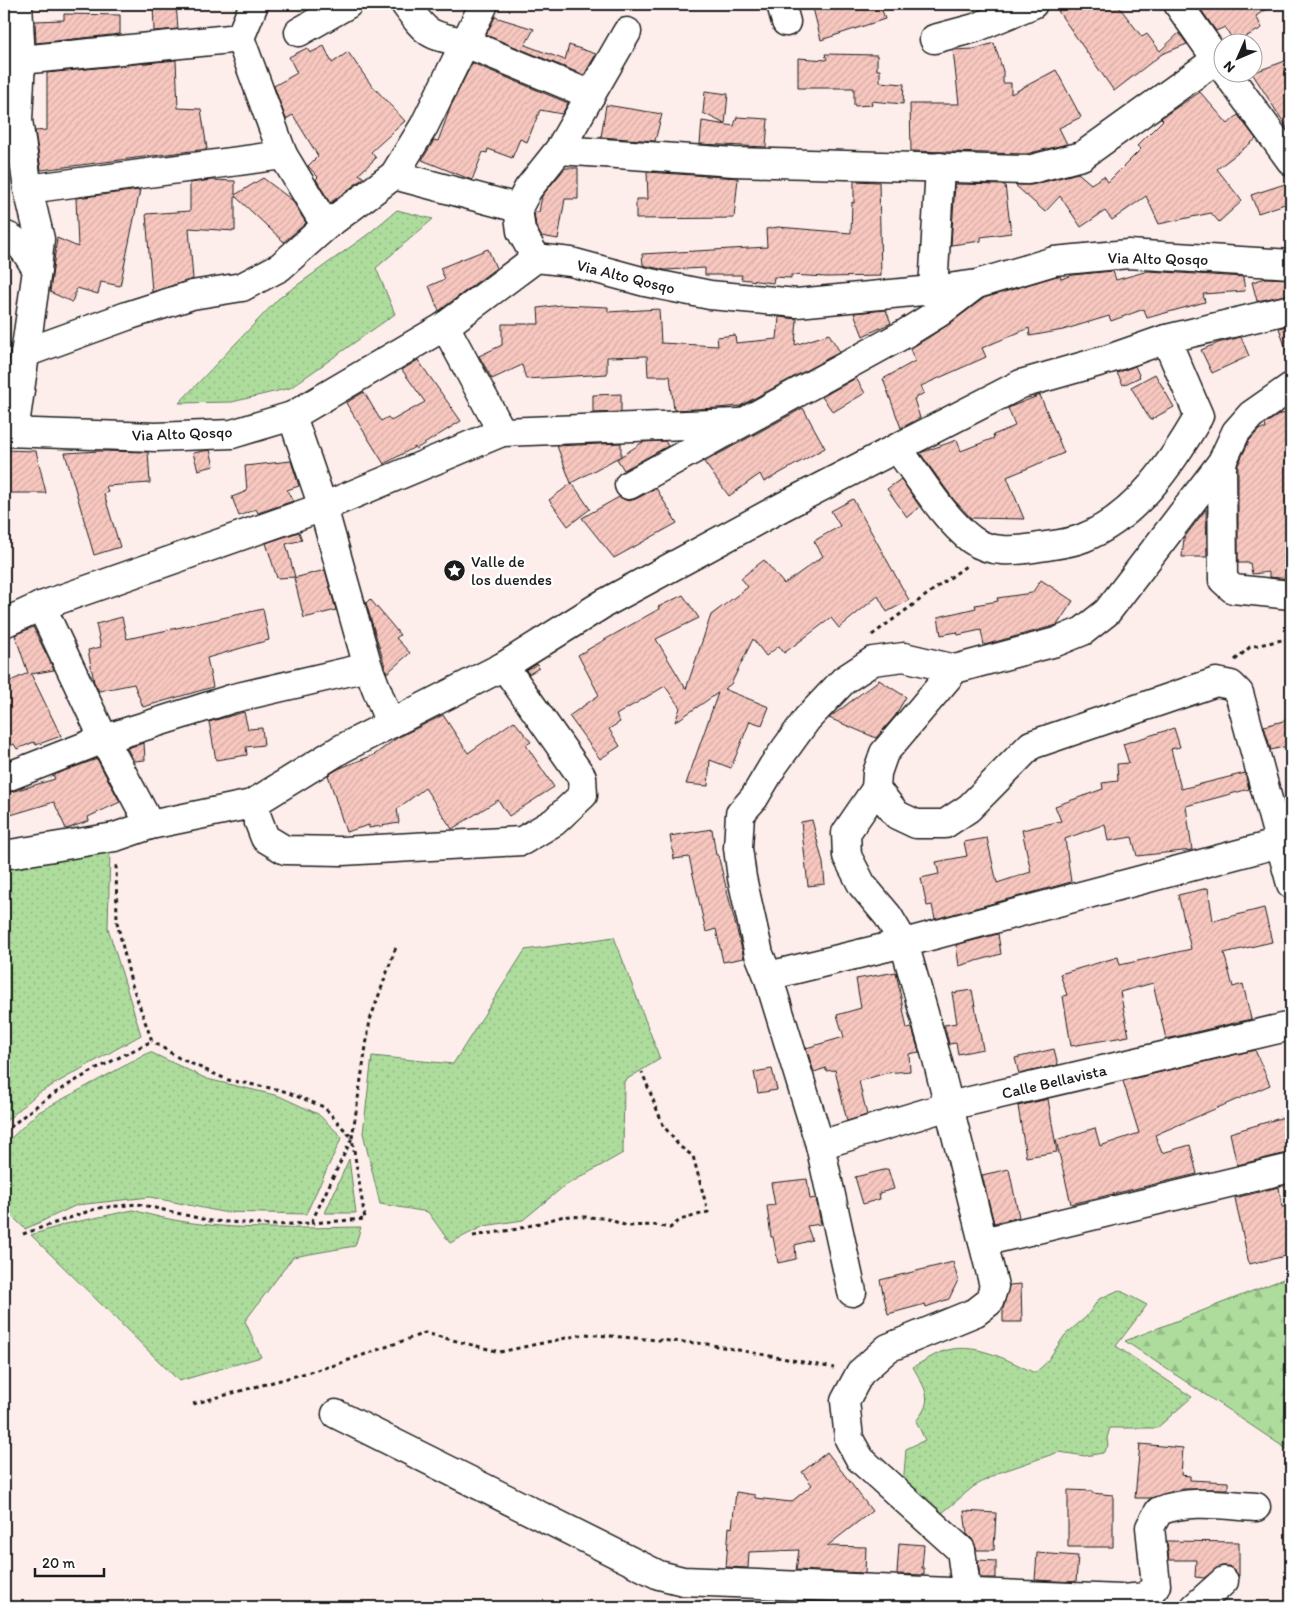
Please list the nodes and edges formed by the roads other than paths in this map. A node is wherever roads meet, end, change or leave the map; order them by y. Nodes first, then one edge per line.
1 (18, 4) edge
2 (254, 4) edge
3 (348, 4) edge
4 (405, 4) edge
5 (484, 4) edge
6 (1033, 4) edge
7 (1178, 4) edge
8 (299, 32) dead end
9 (627, 32) dead end
10 (240, 38) junction
11 (934, 39) dead end
12 (463, 42) junction
13 (1212, 52) edge
14 (21, 60) junction
15 (1212, 72) edge
16 (1234, 82) edge
17 (591, 95) junction
18 (11, 120) edge
19 (558, 150) junction
20 (283, 155) junction
21 (1291, 161) edge
22 (940, 167) junction
23 (394, 175) junction
24 (28, 189) junction
25 (518, 208) junction
26 (326, 226) junction
27 (4, 235) edge
28 (536, 258) junction
29 (1291, 264) edge
30 (37, 270) junction
31 (977, 284) junction
32 (934, 290) junction
33 (1291, 309) edge
34 (445, 326) junction
35 (1166, 339) junction
36 (25, 353) junction
37 (1291, 387) edge
38 (292, 416) junction
39 (745, 423) junction
40 (9, 432) edge
41 (502, 432) junction
42 (898, 449) junction
43 (1222, 462) junction
44 (629, 486) dead end
45 (322, 507) junction
46 (1291, 595) edge
47 (41, 606) junction
48 (4, 624) edge
49 (504, 666) junction
50 (368, 667) junction
51 (954, 669) junction
52 (390, 724) junction
53 (104, 739) junction
54 (4, 778) edge
55 (876, 788) junction
56 (252, 804) junction
57 (150, 825) junction
58 (1280, 843) junction
59 (4, 855) edge
60 (1291, 884) edge
61 (904, 943) junction
62 (768, 976) junction
63 (1291, 1026) edge
64 (949, 1106) junction
65 (820, 1145) junction
66 (1291, 1168) edge
67 (983, 1242) junction
68 (852, 1292) dead end
69 (336, 1414) dead end
70 (1256, 1507) dead end
71 (1224, 1581) dead end
72 (967, 1601) edge
73 (1195, 1607) edge

1 - 14 street
2 - 10 street
3 - 8 street
4 - 12 street
5 - 12 street
6 - 11 street
7 - 13 street
9 - 17 street
10 - 14 street
10 - 20 street
12 - 17 street
12 - 23 street
14 - 18 street
15 - 22 street
16 - 21 street
17 - 19 street
18 - 24 street
19 - 22 street
19 - 25 street
20 - 24 street
20 - 26 street
22 - 32 street
23 - 25 street
23 - 26 street
24 - 30 street
25 - 28 street
26 - 36 street
27 - 30 street
28 - 32 street, Via Alto Qosqo
28 - 34 street, Via Alto Qosqo
29 - 31 street, Via Alto Qosqo
30 - 36 street
31 - 32 street, Via Alto Qosqo
31 - 39 street
33 - 35 street
34 - 38 street, Via Alto Qosqo
34 - 41 street
35 - 42 street
35 - 42 street
36 - 40 street
37 - 43 street
38 - 40 street, Via Alto Qosqo
38 - 45 street
39 - 41 street
39 - 44 street
41 - 45 street
42 - 49 street
43 - 46 street
43 - 51 street
45 - 47 street
45 - 50 street
47 - 48 street
47 - 53 street
49 - 52 street
49 - 56 street
50 - 52 street
50 - 53 street
51 - 55 street
51 - 62 street
52 - 56 street
53 - 54 street
53 - 57 street
55 - 58 street
55 - 61 street
56 - 57 street
57 - 59 street
58 - 60 street
58 - 61 street
61 - 62 street
61 - 64 street
62 - 65 street
63 - 64 street, Calle Bellavista
64 - 65 street, Calle Bellavista
64 - 67 street
65 - 68 street
66 - 67 street
67 - 72 street
69 - 72 street
70 - 72 street
71 - 73 street

